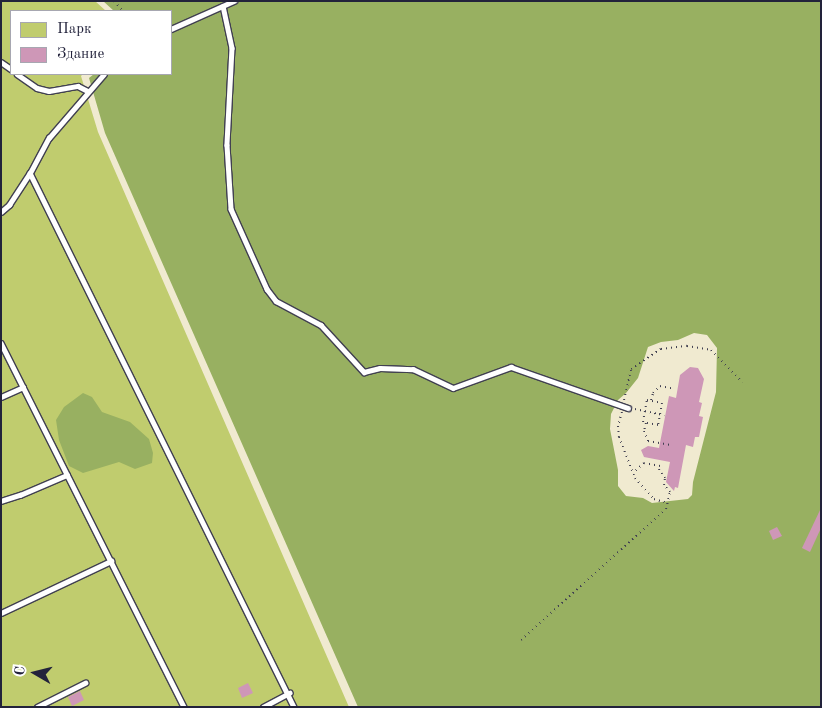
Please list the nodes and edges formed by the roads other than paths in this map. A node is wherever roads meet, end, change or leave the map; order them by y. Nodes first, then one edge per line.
1 (234, 1) edge
2 (223, 6) junction
3 (172, 29) edge
4 (18, 75) edge
5 (103, 75) edge
6 (88, 91) junction
7 (30, 173) junction
8 (1, 212) edge
9 (1, 343) edge
10 (23, 387) junction
11 (1, 397) edge
12 (626, 407) road end
13 (67, 475) junction
14 (1, 501) edge
15 (111, 561) junction
16 (1, 613) edge
17 (85, 683) dead end
18 (289, 693) junction
19 (37, 707) edge
20 (184, 707) edge
21 (263, 707) edge
22 (294, 707) edge

1 - 2 lane
2 - 3 lane
2 - 12 lane
4 - 6 lane
5 - 6 lane
6 - 7 lane
7 - 8 lane
7 - 18 lane
9 - 10 lane
10 - 11 lane
10 - 13 lane
13 - 14 lane
13 - 15 lane
15 - 16 lane
15 - 20 lane
17 - 19 lane
18 - 21 lane
18 - 22 lane

